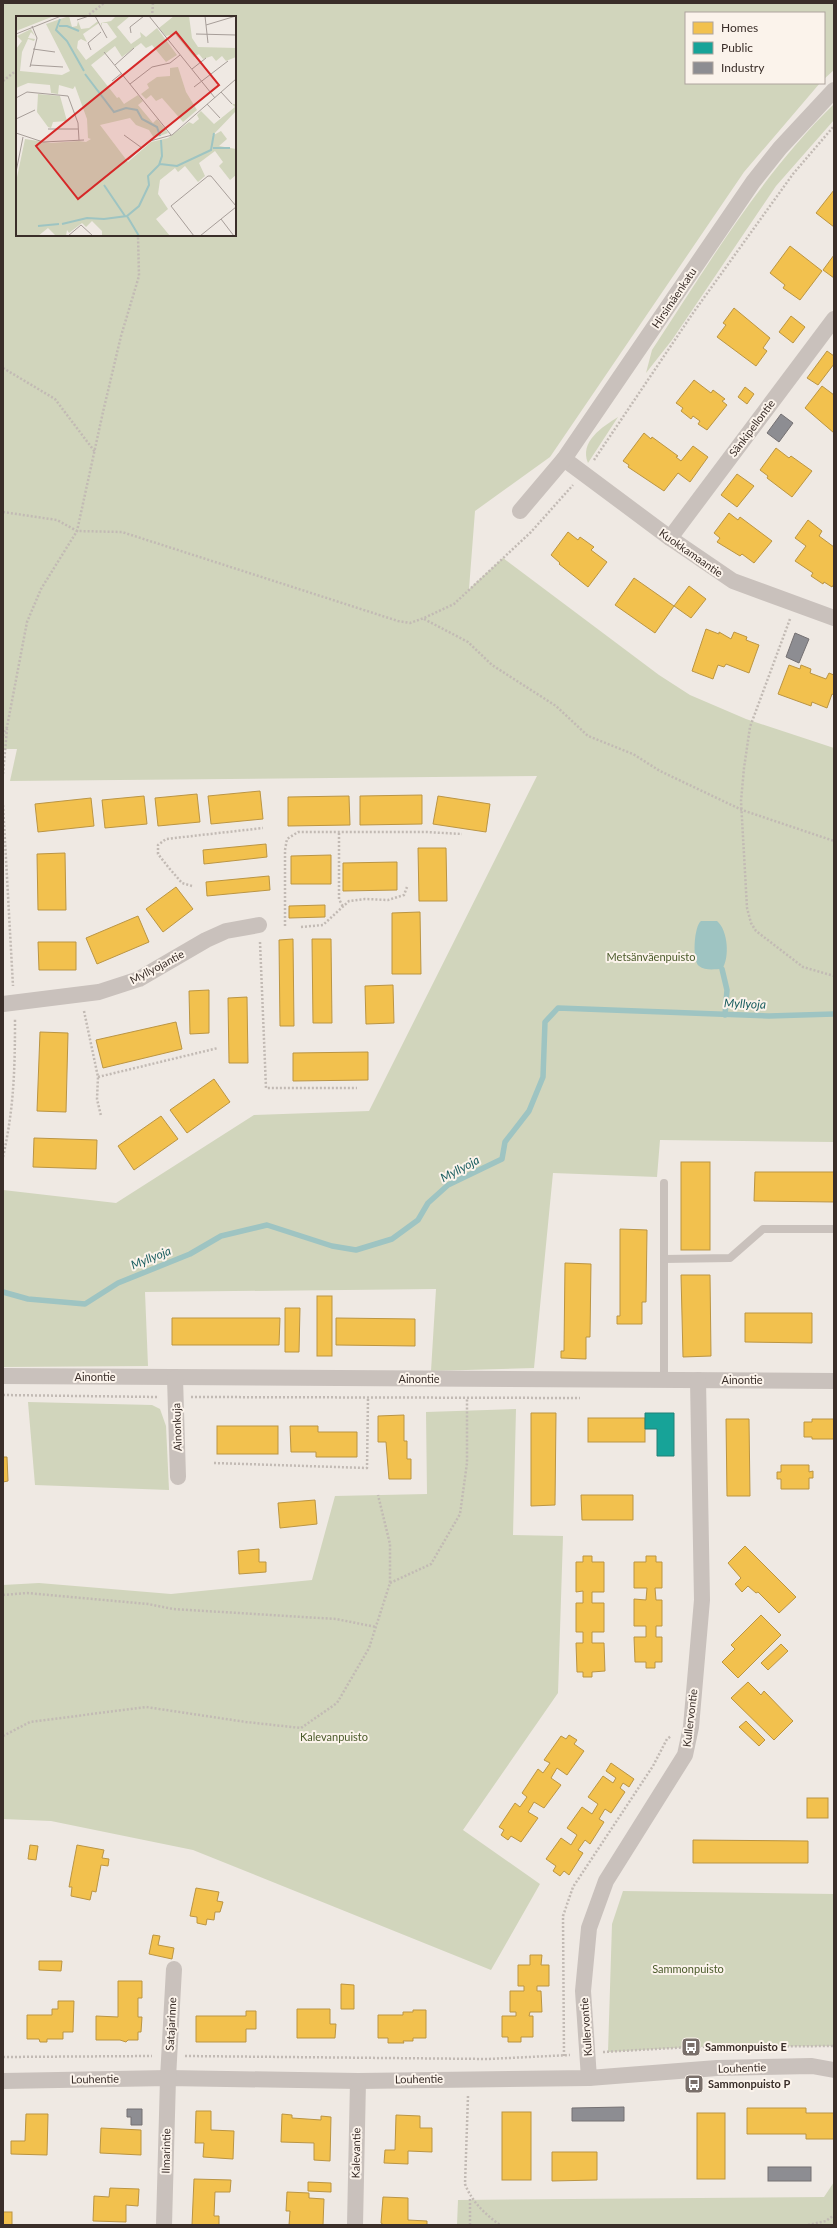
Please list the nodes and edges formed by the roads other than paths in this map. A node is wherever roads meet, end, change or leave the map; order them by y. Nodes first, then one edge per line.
1 (834, 90) edge
2 (834, 319) edge
3 (564, 459) junction
4 (520, 511) dead end
5 (670, 538) junction
6 (834, 618) edge
7 (259, 926) road end
8 (8, 1003) edge
9 (664, 1184) dead end
10 (834, 1229) edge
11 (664, 1259) junction
12 (3, 1376) edge
13 (175, 1378) junction
14 (664, 1380) junction
15 (698, 1380) junction
16 (834, 1380) edge
17 (178, 1477) dead end
18 (174, 1970) dead end
19 (834, 2070) edge
20 (168, 2078) junction
21 (589, 2078) junction
22 (3, 2081) edge
23 (358, 2081) junction
24 (164, 2225) edge
25 (355, 2225) edge

1 - 3 street, Hirsimäenkatu
2 - 5 street, Sänkipellontie
3 - 4 street, Hirsimäenkatu
3 - 5 street, Kuokkamaantie
5 - 6 street, Kuokkamaantie
7 - 8 street, Myllyojantie
9 - 11 lane
10 - 11 lane
11 - 14 lane
12 - 13 street, Ainontie
13 - 14 street, Ainontie
13 - 17 street, Ainonkuja
14 - 15 street, Ainontie
15 - 16 street, Ainontie
15 - 21 street, Kullervontie
18 - 20 street, Satajarinne
19 - 21 street, Louhentie
20 - 22 street, Louhentie
20 - 23 street, Louhentie
20 - 24 street, Ilmarintie
21 - 23 street, Louhentie
23 - 25 street, Kalevantie

